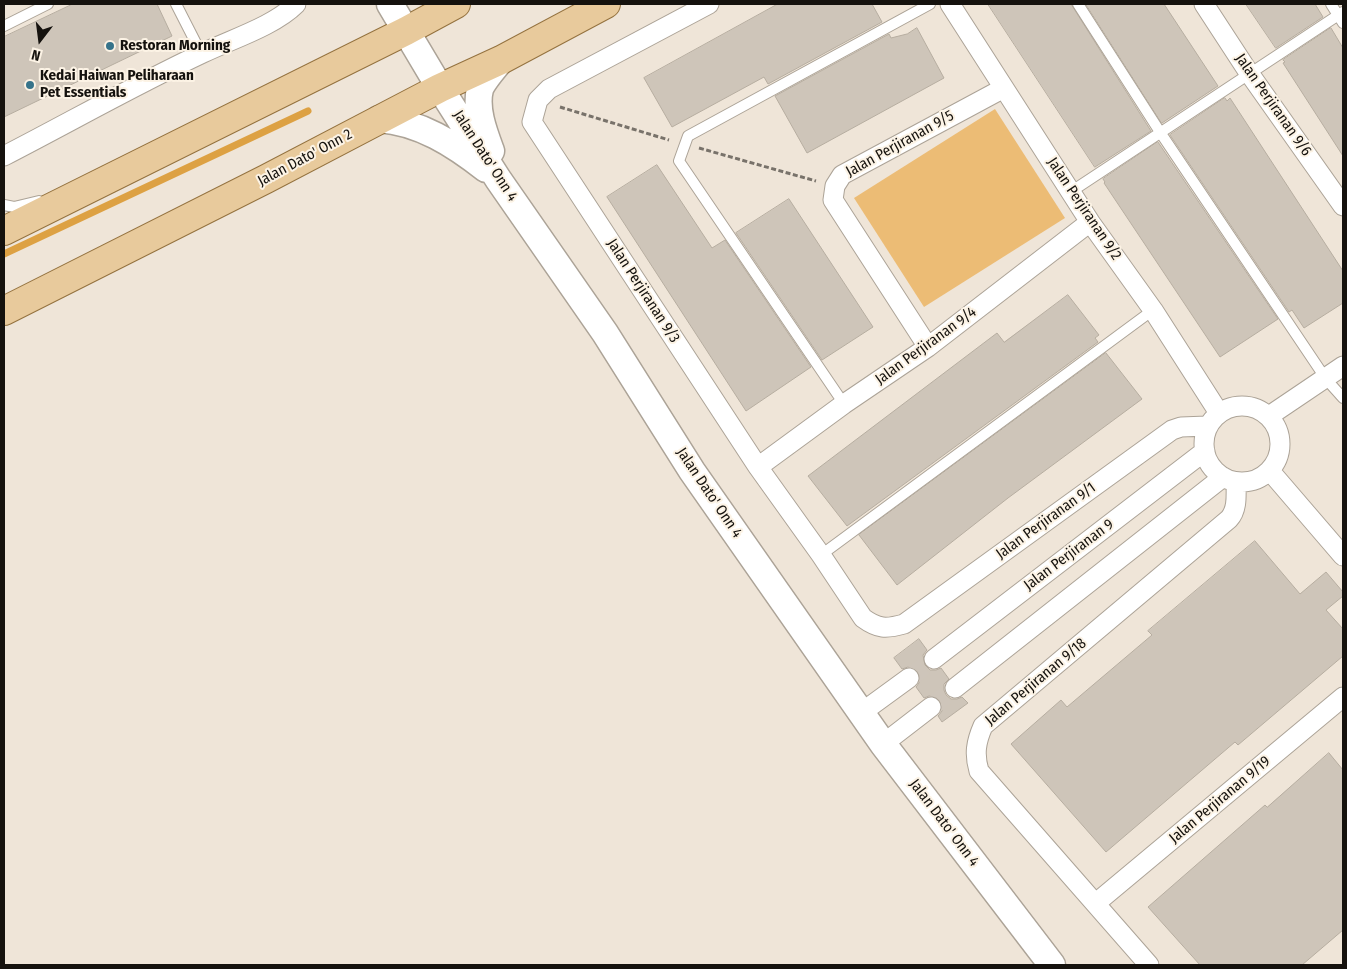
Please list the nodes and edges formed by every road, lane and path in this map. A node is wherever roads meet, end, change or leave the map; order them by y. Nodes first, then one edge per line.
1 (48, 4) edge
2 (176, 4) edge
3 (296, 4) edge
4 (390, 4) edge
5 (456, 4) edge
6 (606, 4) edge
7 (709, 4) edge
8 (930, 4) edge
9 (950, 4) edge
10 (1078, 4) edge
11 (1204, 4) edge
12 (1331, 4) edge
13 (1342, 17) edge
14 (4, 26) edge
15 (406, 31) junction
16 (202, 54) junction
17 (501, 60) junction
18 (1249, 73) junction
19 (440, 88) junction
20 (1004, 88) junction
21 (538, 100) junction
22 (379, 119) junction
23 (1160, 132) junction
24 (685, 145) junction
25 (4, 156) edge
26 (498, 178) junction
27 (835, 186) junction
28 (1072, 190) junction
29 (71, 198) junction
30 (4, 204) edge
31 (1343, 206) edge
32 (1090, 222) junction
33 (4, 231) edge
34 (1153, 310) junction
35 (4, 311) edge
36 (928, 348) junction
37 (1343, 366) edge
38 (1326, 379) junction
39 (1343, 398) edge
40 (844, 404) junction
41 (1269, 416) junction
42 (1213, 420) junction
43 (1205, 451) junction
44 (758, 467) junction
45 (1270, 471) junction
46 (1230, 479) junction
47 (821, 555) junction
48 (1343, 556) edge
49 (889, 628) joint
50 (934, 658) tunnel mouth
51 (909, 678) tunnel mouth
52 (955, 688) tunnel mouth
53 (1343, 697) edge
54 (931, 707) tunnel mouth
55 (861, 713) junction
56 (883, 744) junction
57 (1096, 903) junction
58 (1052, 965) edge
59 (1149, 965) edge

1 - 14 lane
2 - 16 lane
3 - 16 street
4 - 15 main road, Jalan Dato' Onn 4
5 - 15 main road
6 - 17 main road, Jalan Dato' Onn 2
7 - 21 street
8 - 24 lane
9 - 20 street, Jalan Perjiranan 9/2
10 - 23 lane
11 - 18 street, Jalan Perjiranan 9/6
12 - 13 lane
13 - 18 lane
15 - 19 main road, Jalan Dato' Onn 4
15 - 29 main road
16 - 25 street
17 - 19 main road, Jalan Dato' Onn 2
17 - 26 main road
18 - 23 lane
18 - 31 street, Jalan Perjiranan 9/6
19 - 22 main road, Jalan Dato' Onn 2
19 - 26 main road, Jalan Dato' Onn 4
20 - 27 street, Jalan Perjiranan 9/5
20 - 28 street, Jalan Perjiranan 9/2
21 - 24 path
21 - 44 street, Jalan Perjiranan 9/3
22 - 26 main road
22 - 35 main road, Jalan Dato' Onn 2
23 - 28 lane
23 - 38 lane
24 - 27 path
24 - 40 lane
26 - 55 main road, Jalan Dato' Onn 4
27 - 36 street, Jalan Perjiranan 9/5
28 - 32 street, Jalan Perjiranan 9/2
29 - 30 lane
29 - 33 main road
32 - 34 street, Jalan Perjiranan 9/2
32 - 36 street, Jalan Perjiranan 9/4
34 - 42 street, Jalan Perjiranan 9/2
34 - 47 lane
36 - 40 street, Jalan Perjiranan 9/4
37 - 38 street
38 - 39 lane
38 - 41 street
40 - 44 street, Jalan Perjiranan 9/4
41 - 42 street
41 - 45 street
42 - 43 street
42 - 49 street, Jalan Perjiranan 9/1
43 - 46 street
43 - 50 street, Jalan Perjiranan 9
44 - 47 street, Jalan Perjiranan 9/3
45 - 46 street
45 - 48 street
46 - 52 street
46 - 57 street, Jalan Perjiranan 9/18
47 - 49 street, Jalan Perjiranan 9/3
51 - 55 street
53 - 57 street, Jalan Perjiranan 9/19
54 - 56 street
55 - 56 main road, Jalan Dato' Onn 4
56 - 58 main road, Jalan Dato' Onn 4
57 - 59 street, Jalan Perjiranan 9/18

